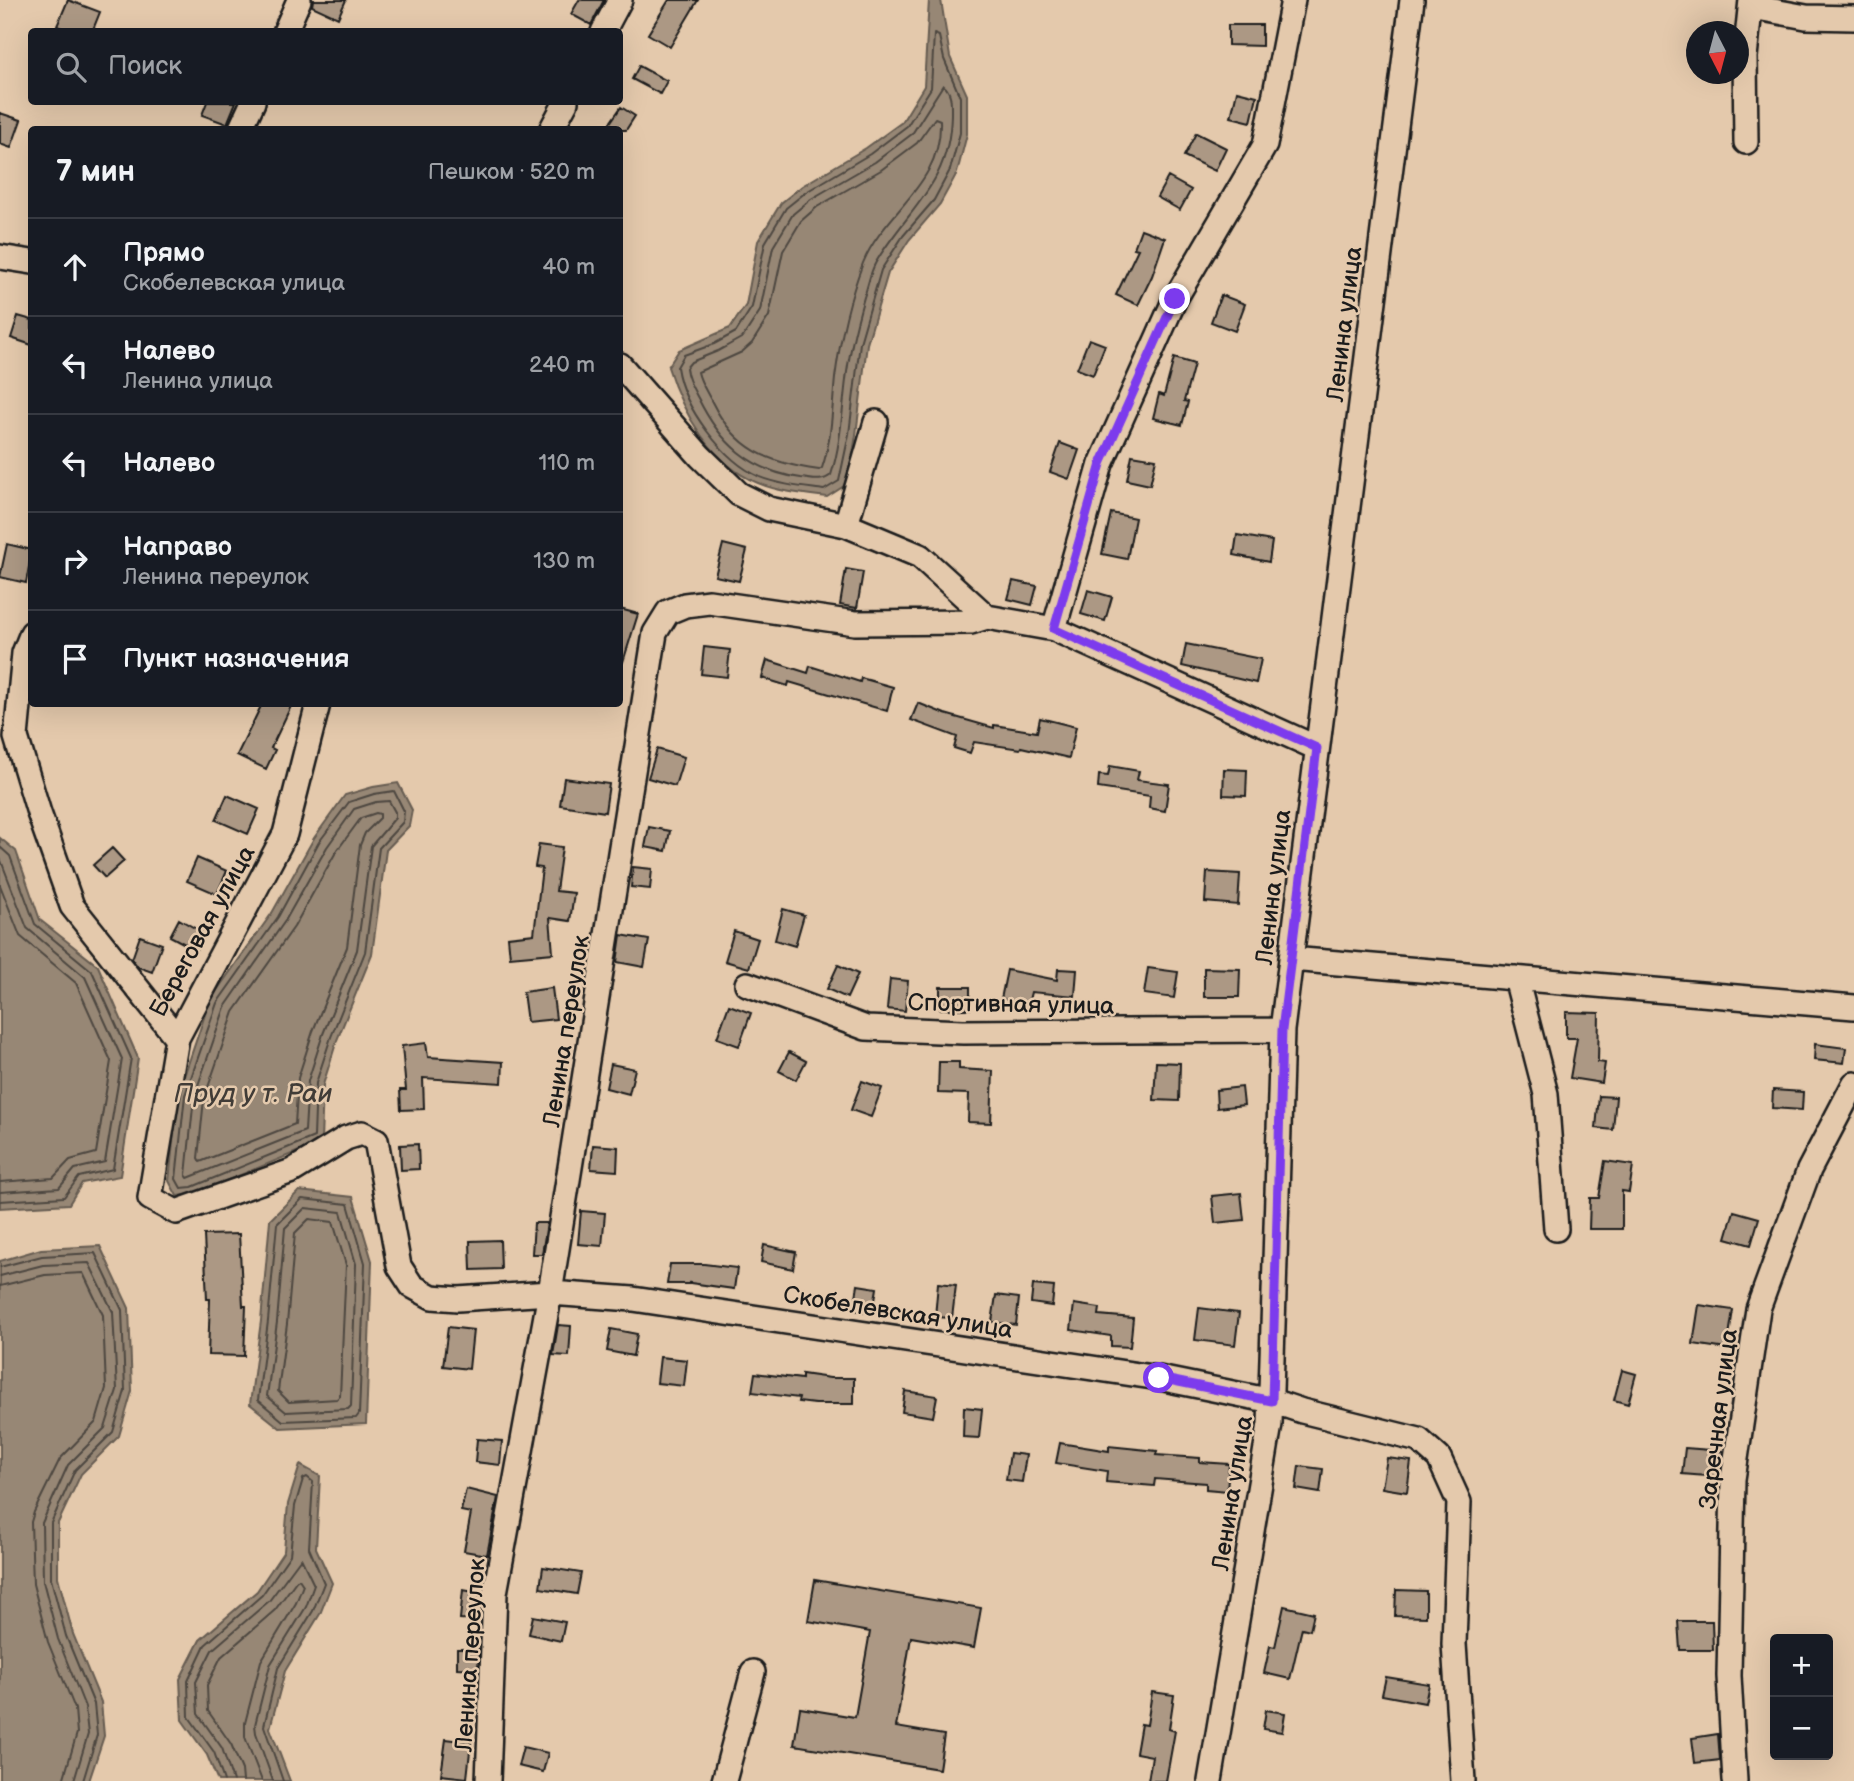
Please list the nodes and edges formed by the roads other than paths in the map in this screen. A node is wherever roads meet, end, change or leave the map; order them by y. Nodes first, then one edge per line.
1 (299, 0) edge
2 (620, 0) edge
3 (1293, 0) edge
4 (1412, 0) edge
5 (1751, 3) edge
6 (1854, 18) edge
7 (287, 28) edge
8 (605, 28) edge
9 (252, 105) edge
10 (564, 105) edge
11 (242, 126) edge
12 (553, 126) edge
13 (1746, 142) dead end
14 (0, 257) edge
15 (28, 261) edge
16 (623, 368) edge
17 (876, 422) dead end
18 (846, 525) junction
19 (987, 617) junction
20 (1054, 629) junction
21 (28, 643) edge
22 (317, 707) edge
23 (1317, 748) junction
24 (1291, 959) junction
25 (1516, 978) junction
26 (747, 984) dead end
27 (1854, 1007) edge
28 (1282, 1030) junction
29 (177, 1038) junction
30 (1854, 1084) edge
31 (1556, 1229) dead end
32 (550, 1293) junction
33 (1272, 1401) junction
34 (752, 1672) dead end
35 (488, 1781) edge
36 (724, 1781) edge
37 (1210, 1781) edge
38 (1463, 1781) edge
39 (1735, 1781) edge

1 - 7 street
2 - 8 street
3 - 20 street
4 - 23 street, Ленина улица
5 - 6 street
5 - 13 street
9 - 11 street
10 - 12 street
14 - 15 street
16 - 18 street
17 - 18 street
18 - 19 street
19 - 20 street
19 - 32 street, Ленина переулок
20 - 23 street
21 - 29 street, Береговая улица
22 - 29 street, Береговая улица
23 - 24 street, Ленина улица
24 - 25 street
24 - 28 street, Ленина улица
25 - 27 street
25 - 31 street
26 - 28 street, Спортивная улица
28 - 33 street, Ленина улица
29 - 32 street, Скобелевская улица
30 - 39 street, Заречная улица
32 - 33 street, Скобелевская улица
32 - 35 street, Ленина переулок
33 - 37 street, Ленина улица
33 - 38 street, Скобелевская улица
34 - 36 street

